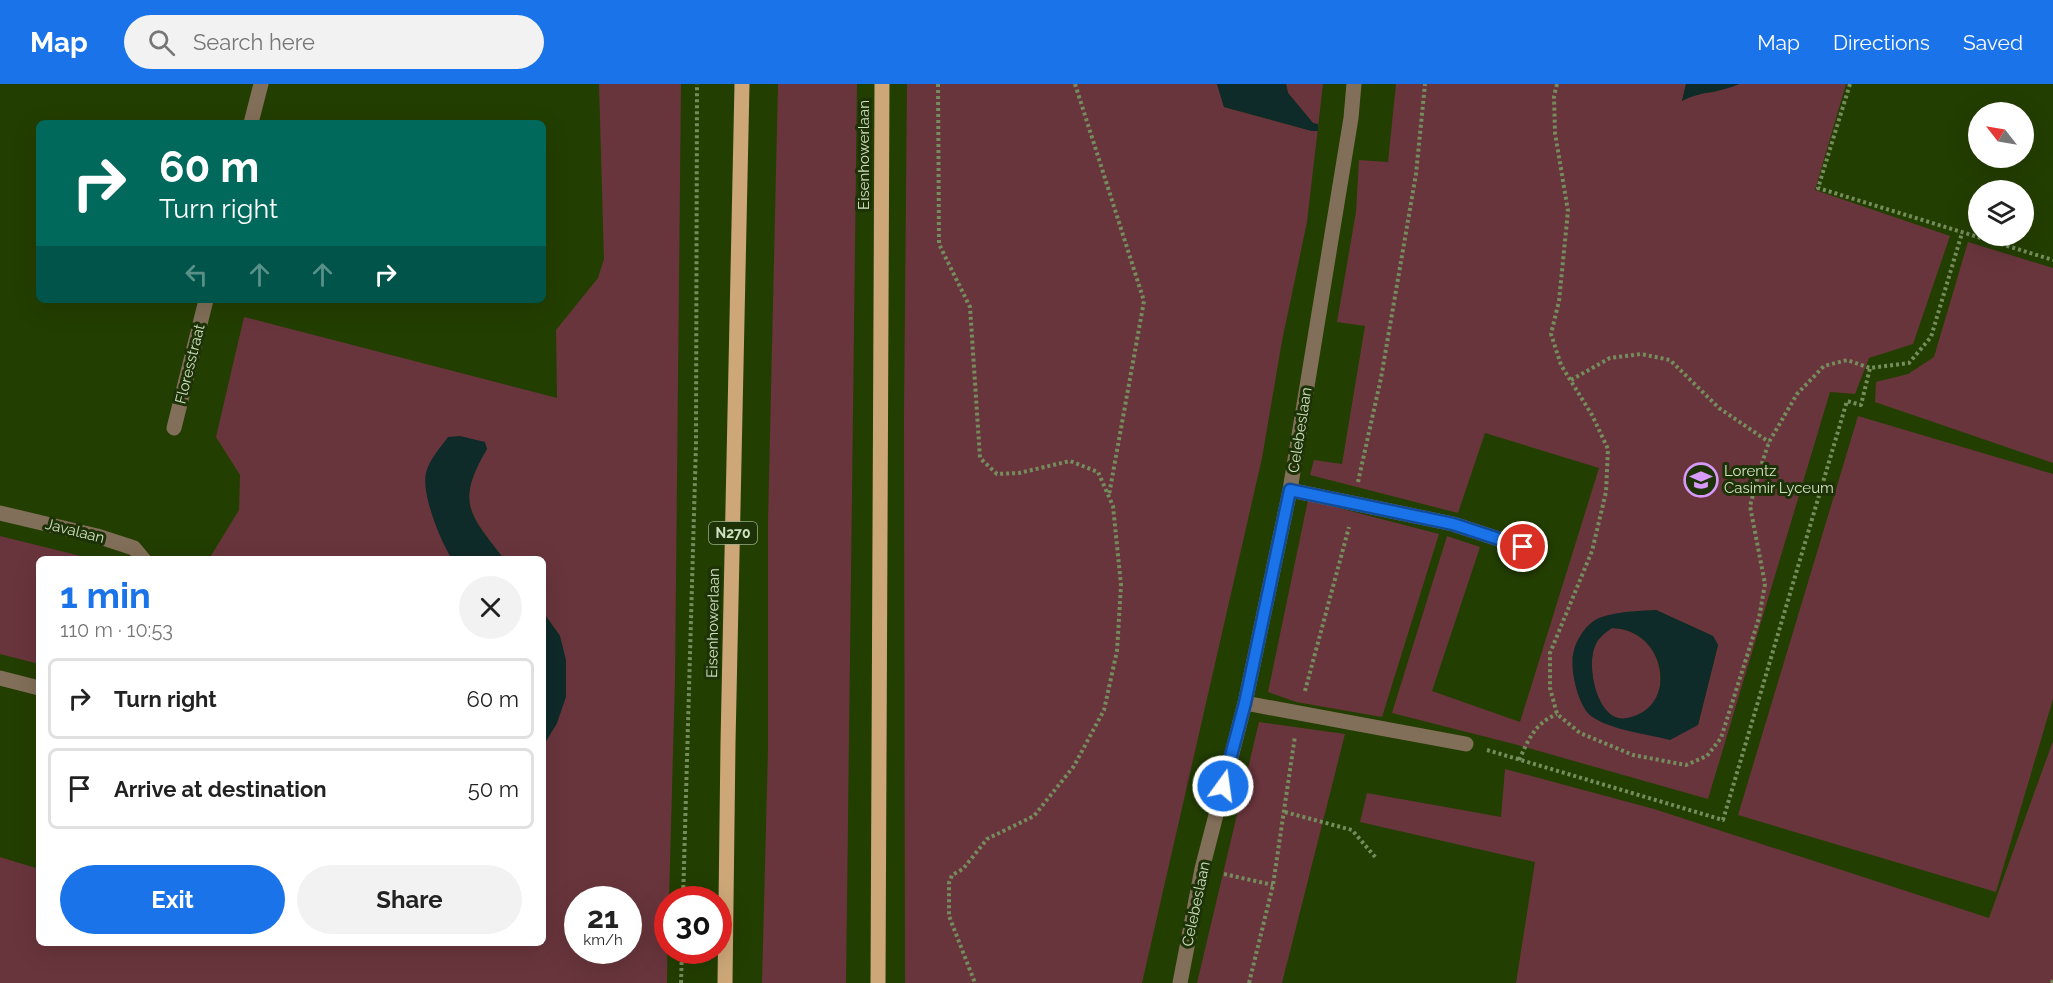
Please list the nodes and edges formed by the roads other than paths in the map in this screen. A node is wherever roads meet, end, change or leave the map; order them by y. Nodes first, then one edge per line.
1 (261, 84) edge
2 (742, 84) edge
3 (882, 84) edge
4 (1354, 84) edge
5 (252, 120) edge
6 (205, 303) edge
7 (174, 428) dead end
8 (1290, 490) junction
9 (0, 513) edge
10 (1523, 547) dead end
11 (141, 556) edge
12 (0, 678) edge
13 (36, 687) edge
14 (1245, 703) junction
15 (1466, 744) road end
16 (725, 983) edge
17 (878, 983) edge
18 (1180, 983) edge

1 - 5 street
2 - 16 main road, Eisenhowerlaan / N270
3 - 17 main road, Eisenhowerlaan
4 - 8 street, Celebeslaan
6 - 7 street, Floresstraat
8 - 10 street
8 - 14 street, Celebeslaan
9 - 11 street, Javalaan
12 - 13 street
14 - 15 street
14 - 18 street, Celebeslaan

